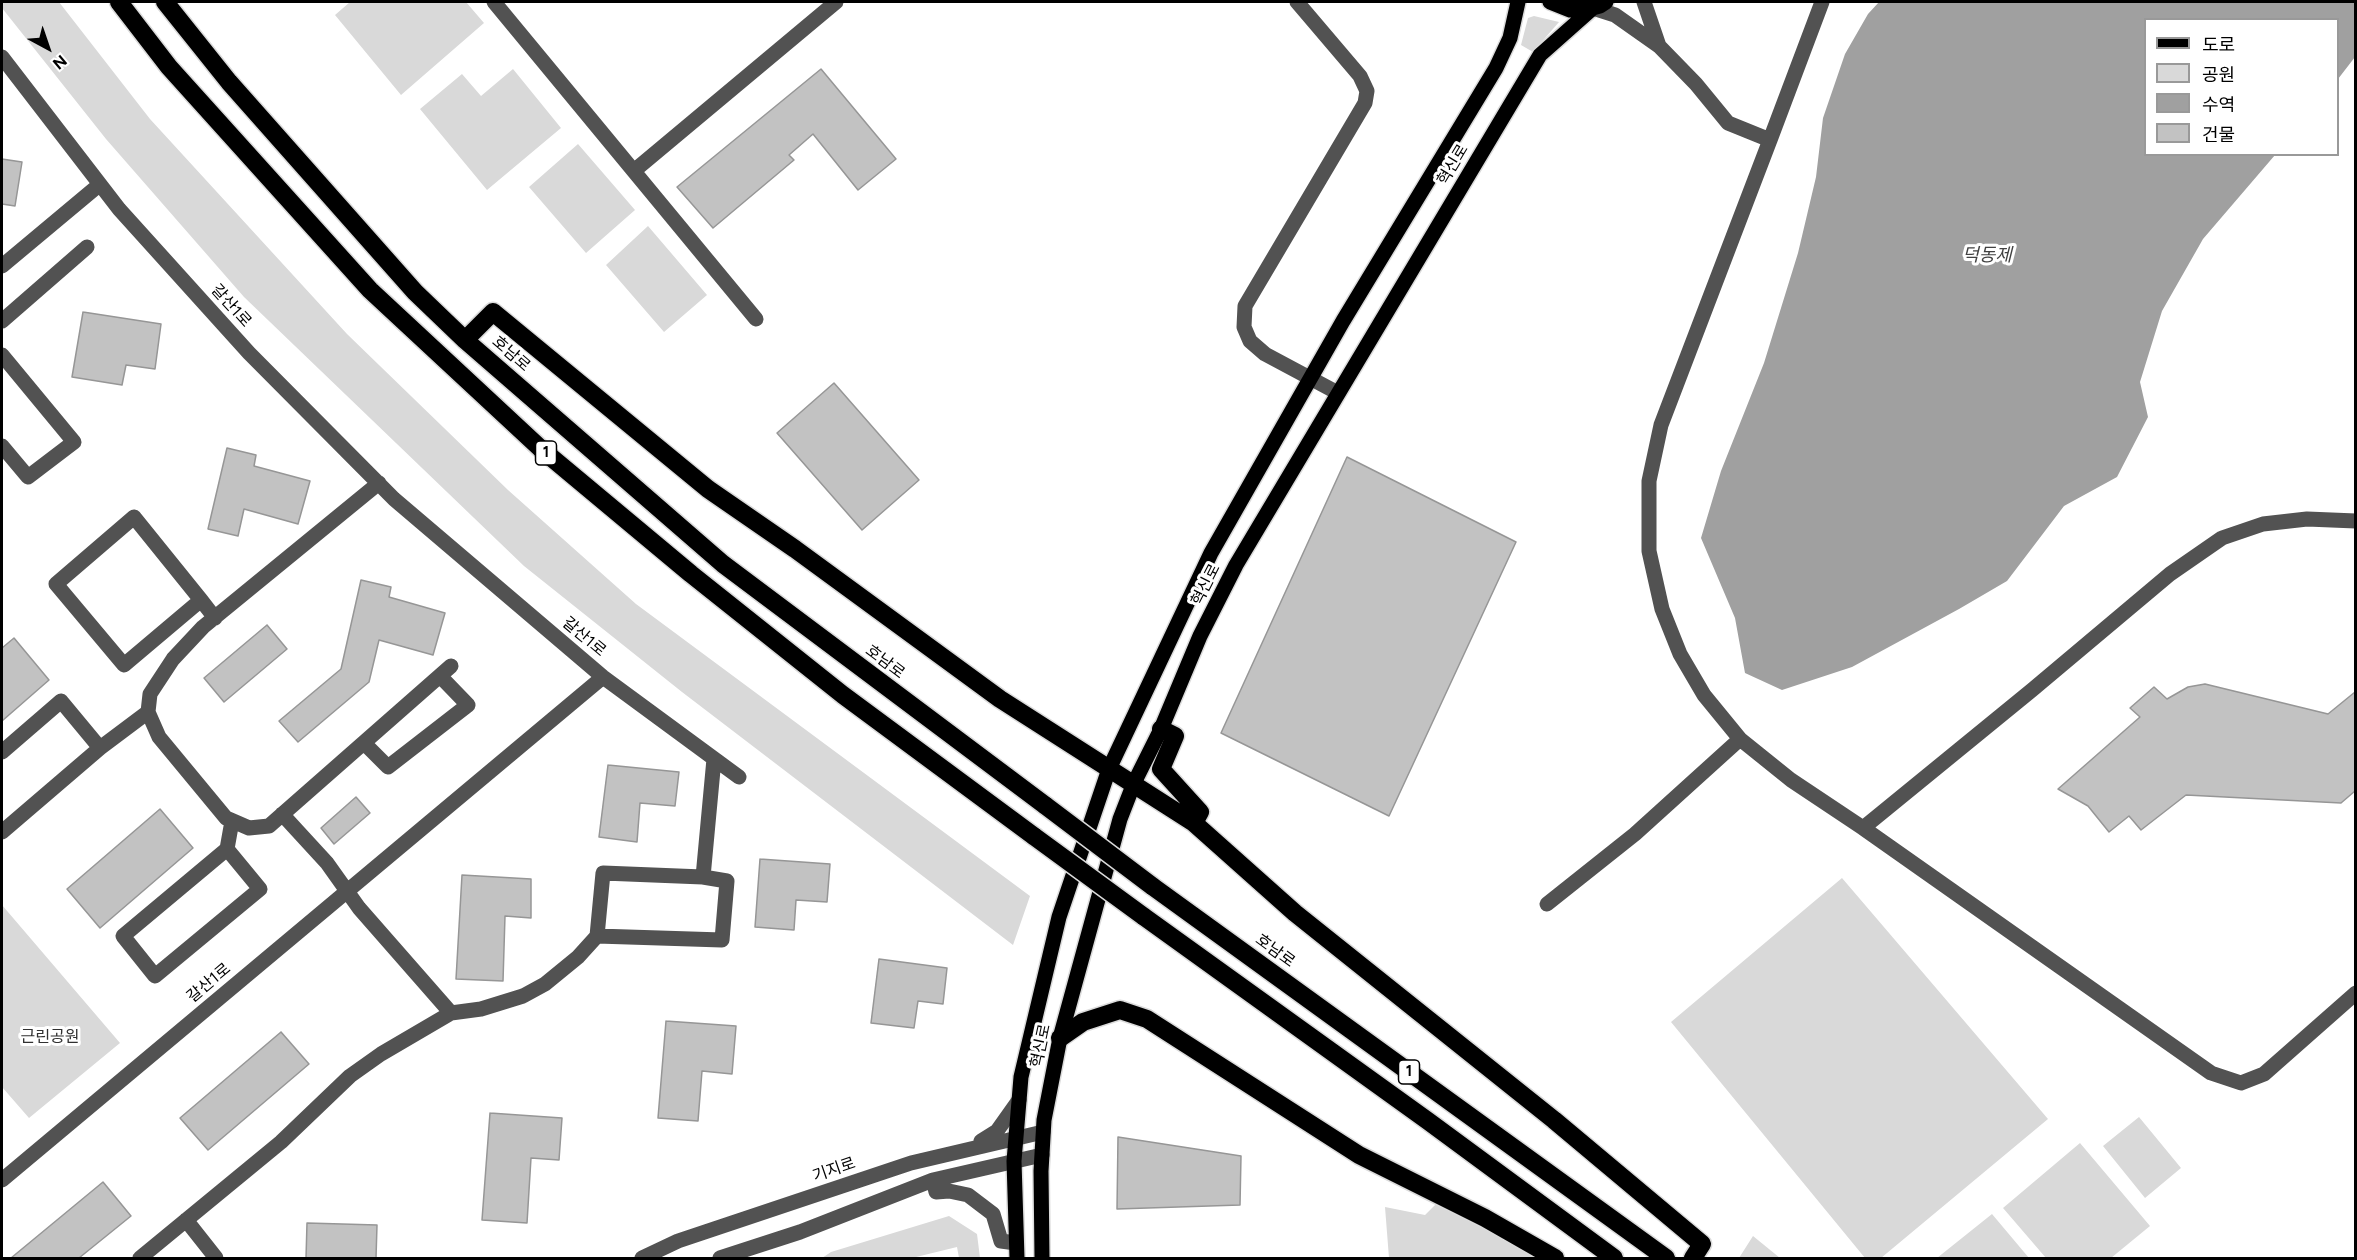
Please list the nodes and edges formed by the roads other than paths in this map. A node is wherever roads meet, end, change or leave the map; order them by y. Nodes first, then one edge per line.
1 (119, 2) edge
2 (165, 2) edge
3 (494, 2) edge
4 (836, 2) edge
5 (1297, 2) edge
6 (1518, 2) edge
7 (1550, 2) edge
8 (1644, 2) edge
9 (1822, 2) edge
10 (1600, 5) edge
11 (1659, 46) junction
12 (2, 57) edge
13 (1770, 140) junction
14 (635, 170) junction
15 (99, 185) junction
16 (87, 247) dead end
17 (2, 266) edge
18 (756, 319) dead end
19 (2, 321) edge
20 (465, 340) junction
21 (2, 355) edge
22 (1311, 377) junction
23 (1338, 393) junction
24 (2, 446) edge
25 (379, 483) junction
26 (2355, 520) edge
27 (201, 600) junction
28 (214, 618) junction
29 (603, 676) junction
30 (148, 712) junction
31 (1161, 729) junction
32 (1740, 739) junction
33 (364, 742) junction
34 (100, 748) junction
35 (2, 752) edge
36 (714, 759) junction
37 (1109, 769) junction
38 (739, 777) dead end
39 (1134, 783) junction
40 (282, 814) junction
41 (232, 821) junction
42 (1194, 824) junction
43 (1863, 828) junction
44 (2, 832) edge
45 (227, 849) junction
46 (704, 878) junction
47 (348, 890) junction
48 (1547, 904) dead end
49 (597, 936) junction
50 (2355, 993) edge
51 (451, 1013) junction
52 (1060, 1038) junction
53 (1019, 1100) junction
54 (1043, 1132) junction
55 (1016, 1138) junction
56 (970, 1148) junction
57 (1042, 1155) junction
58 (1014, 1161) junction
59 (2, 1180) edge
60 (933, 1180) junction
61 (186, 1220) junction
62 (1016, 1251) edge
63 (140, 1258) edge
64 (216, 1258) edge
65 (642, 1258) edge
66 (720, 1258) edge
67 (1042, 1258) edge
68 (1555, 1258) edge
69 (1614, 1258) edge
70 (1666, 1258) edge
71 (1693, 1258) edge

1 - 69 highway, 1, bridge
2 - 20 highway, 호남로 / 1
3 - 14 street
4 - 14 street
5 - 22 street
6 - 22 main road, 혁신로
7 - 10 main road
8 - 11 street
9 - 13 street
10 - 11 street
10 - 23 main road, 혁신로
11 - 13 street
12 - 15 street, 갈산1로
13 - 32 street
14 - 18 street
15 - 17 street
15 - 25 street, 갈산1로
16 - 19 street
20 - 37 highway
20 - 70 highway, 호남로 / 1, bridge
21 - 24 street
22 - 23 street
22 - 37 main road, 혁신로
23 - 31 main road, 혁신로
25 - 28 street
25 - 29 street, 갈산1로
26 - 43 street
27 - 27 street
27 - 28 street
28 - 30 street
29 - 36 street
29 - 47 street, 갈산1로
30 - 34 street
30 - 41 street
31 - 39 main road, 혁신로
31 - 42 highway
32 - 43 street
32 - 48 street
33 - 33 street
33 - 40 street
34 - 35 street
34 - 44 street
36 - 38 street
36 - 46 street
37 - 39 highway
37 - 53 main road, 혁신로
39 - 42 highway
39 - 52 main road, 혁신로
40 - 41 street
40 - 47 street
41 - 45 street
42 - 71 highway
43 - 50 street
45 - 45 street
46 - 49 street
46 - 49 street
47 - 51 street
47 - 59 street, 갈산1로
49 - 51 street
51 - 61 street
52 - 54 main road, 혁신로
52 - 68 highway
53 - 55 main road, 혁신로
53 - 56 street
54 - 55 street, 기지로
54 - 57 main road, 혁신로
55 - 56 street, 기지로
55 - 58 main road, 혁신로
56 - 65 street, 기지로
57 - 58 street
57 - 67 main road, 혁신로
58 - 60 street
58 - 62 main road, 혁신로
60 - 62 street
60 - 66 street
61 - 63 street
61 - 64 street

